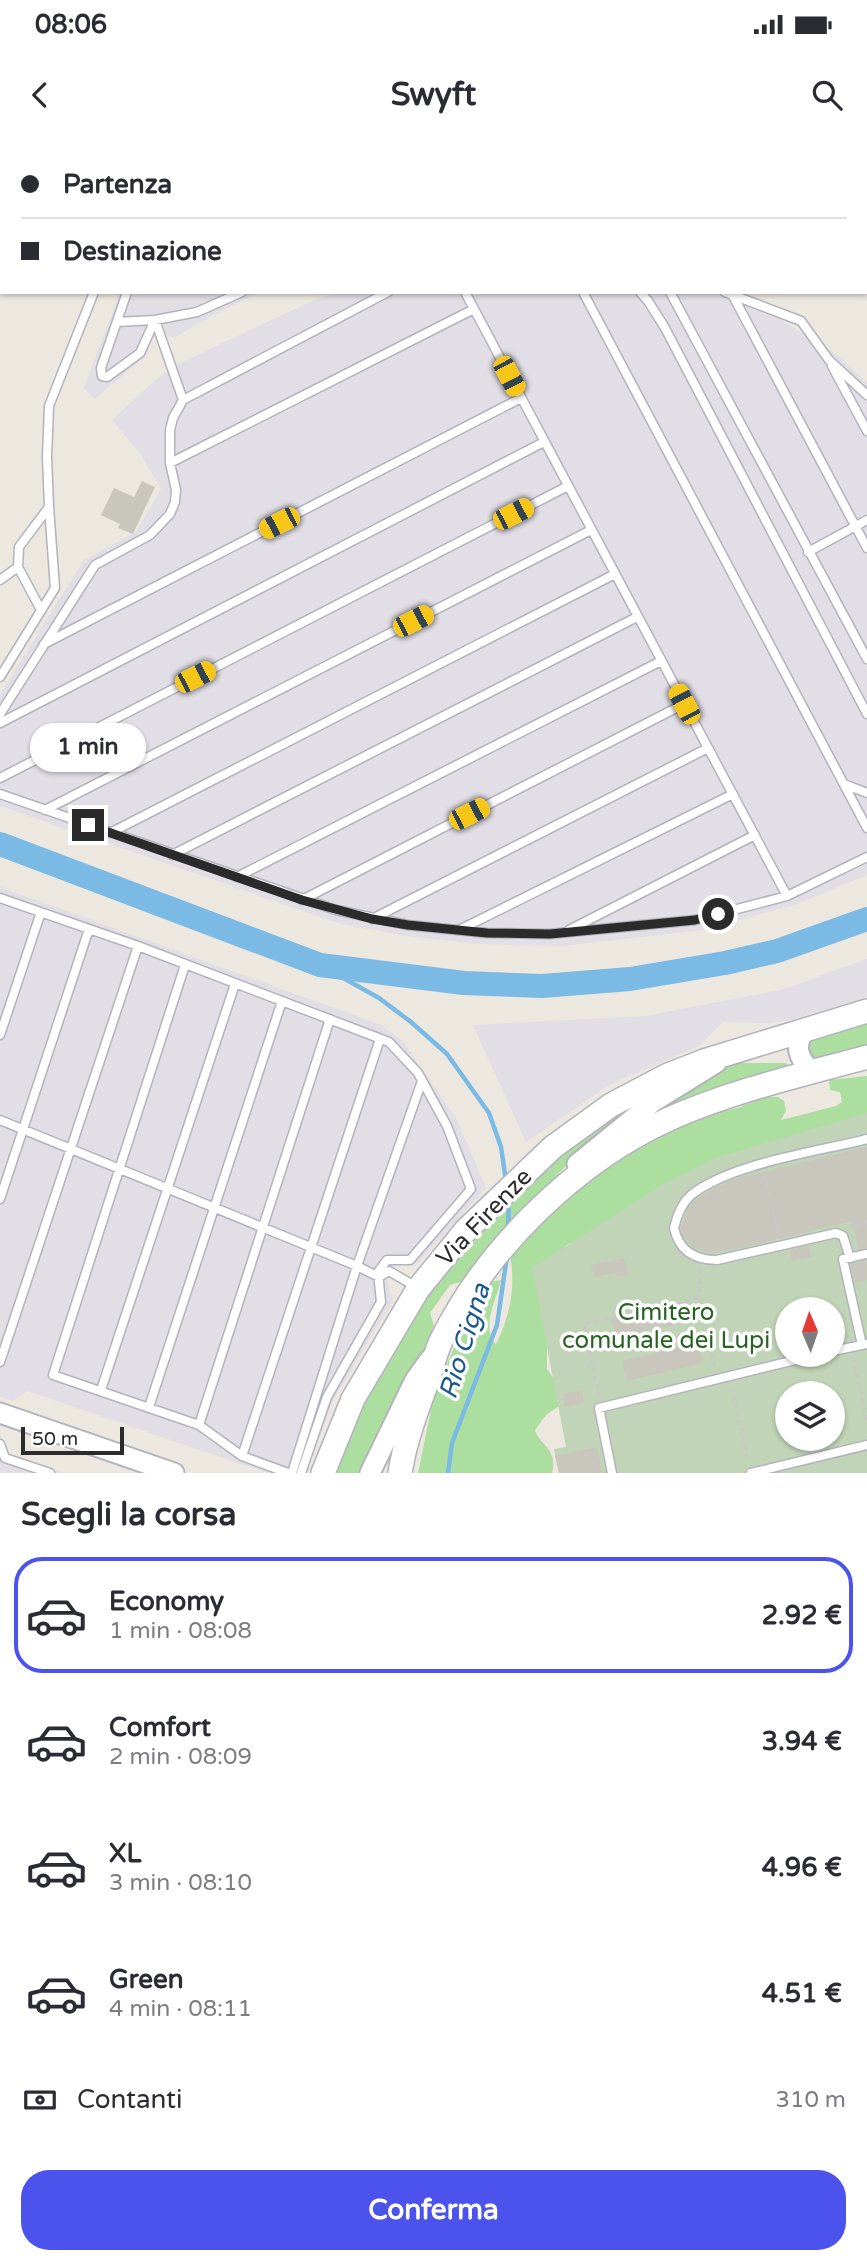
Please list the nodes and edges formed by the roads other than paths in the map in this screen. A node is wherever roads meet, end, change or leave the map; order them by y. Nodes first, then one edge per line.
1 (93, 294) edge
2 (126, 294) edge
3 (238, 294) edge
4 (384, 294) edge
5 (466, 294) edge
6 (584, 294) edge
7 (642, 294) edge
8 (671, 294) edge
9 (729, 294) edge
10 (731, 294) edge
11 (474, 309) junction
12 (155, 320) junction
13 (117, 322) junction
14 (829, 360) junction
15 (867, 395) edge
16 (521, 398) junction
17 (183, 400) junction
18 (867, 431) edge
19 (544, 442) junction
20 (170, 463) junction
21 (568, 486) junction
22 (49, 507) junction
23 (867, 520) edge
24 (855, 526) junction
25 (591, 530) junction
26 (867, 548) edge
27 (808, 552) junction
28 (18, 567) junction
29 (615, 574) junction
30 (0, 580) edge
31 (41, 610) junction
32 (637, 617) junction
33 (44, 644) junction
34 (867, 659) edge
35 (660, 661) junction
36 (0, 677) edge
37 (684, 704) junction
38 (0, 714) edge
39 (867, 714) edge
40 (0, 723) edge
41 (708, 748) junction
42 (0, 778) edge
43 (844, 784) junction
44 (867, 793) edge
45 (0, 794) edge
46 (733, 794) junction
47 (45, 810) junction
48 (867, 828) edge
49 (110, 833) junction
50 (754, 835) junction
51 (173, 855) junction
52 (867, 857) edge
53 (237, 877) junction
54 (787, 896) junction
55 (0, 898) edge
56 (302, 900) junction
57 (41, 912) junction
58 (372, 919) junction
59 (89, 929) junction
60 (458, 931) junction
61 (563, 933) junction
62 (138, 946) junction
63 (185, 965) junction
64 (235, 984) junction
65 (282, 1001) junction
66 (867, 1011) edge
67 (330, 1019) junction
68 (807, 1028) junction
69 (0, 1035) edge
70 (380, 1039) junction
71 (735, 1051) junction
72 (867, 1057) edge
73 (813, 1072) junction
74 (422, 1080) junction
75 (0, 1120) edge
76 (23, 1130) junction
77 (867, 1139) edge
78 (71, 1149) junction
79 (119, 1169) junction
80 (168, 1189) junction
81 (0, 1199) edge
82 (214, 1208) junction
83 (529, 1218) junction
84 (262, 1227) junction
85 (312, 1247) junction
86 (867, 1254) edge
87 (850, 1258) junction
88 (357, 1266) junction
89 (379, 1277) junction
90 (418, 1289) junction
91 (440, 1343) junction
92 (865, 1344) edge
93 (845, 1348) edge
94 (0, 1362) edge
95 (775, 1365) edge
96 (101, 1390) junction
97 (149, 1407) junction
98 (5, 1415) edge
99 (199, 1425) junction
100 (0, 1444) edge
101 (867, 1446) edge
102 (242, 1456) junction
103 (50, 1473) edge
104 (174, 1473) edge
105 (290, 1473) edge
106 (301, 1473) edge
107 (323, 1473) edge
108 (370, 1473) edge
109 (401, 1473) edge
110 (612, 1473) edge
111 (751, 1473) edge

1 - 22 lane
2 - 13 lane
3 - 12 lane
4 - 17 lane
5 - 11 lane
6 - 43 lane
7 - 39 lane
8 - 27 lane
9 - 24 lane
10 - 14 lane
11 - 16 lane
11 - 20 lane
12 - 13 lane
12 - 13 lane
12 - 17 lane
14 - 15 lane
14 - 18 lane
16 - 19 lane
16 - 33 lane
17 - 20 lane
19 - 21 lane
19 - 40 lane
20 - 33 lane
21 - 25 lane
21 - 42 lane
22 - 28 lane
22 - 31 lane
23 - 24 lane
24 - 26 lane
24 - 27 lane
25 - 29 lane
25 - 47 lane
27 - 34 lane
28 - 30 lane
28 - 31 lane
29 - 32 lane
29 - 49 lane
31 - 36 lane
32 - 35 lane
32 - 51 lane
33 - 38 lane
35 - 37 lane
35 - 53 lane
37 - 41 lane
37 - 56 lane
41 - 46 lane
41 - 58 lane
43 - 44 lane
43 - 48 lane
45 - 47 lane
46 - 50 lane
46 - 60 lane
47 - 49 lane
49 - 51 lane
50 - 54 lane
50 - 61 lane
51 - 53 lane
52 - 54 lane
53 - 56 lane
54 - 61 lane
55 - 57 lane
56 - 58 lane
57 - 59 lane
57 - 69 lane
58 - 60 lane
59 - 62 lane
59 - 76 lane
60 - 61 lane
62 - 63 lane
62 - 78 lane
63 - 64 lane
63 - 79 lane
64 - 65 lane
64 - 80 lane
65 - 67 lane
65 - 82 lane
66 - 68 main road, Via Firenze
67 - 70 lane
67 - 84 lane
68 - 71 main road, Via Firenze
68 - 73 street
70 - 74 lane
70 - 85 lane
71 - 83 street, Via Firenze
71 - 90 main road, Via Firenze
72 - 73 main road, Via Firenze
73 - 83 main road, Via Firenze
74 - 88 lane
74 - 89 lane
75 - 76 lane
76 - 78 lane
76 - 81 lane
77 - 87 lane
78 - 79 lane
78 - 94 lane
79 - 80 lane
79 - 96 lane
80 - 82 lane
80 - 96 lane
82 - 84 lane
82 - 97 lane
83 - 91 main road, Via Firenze
84 - 85 lane
84 - 99 lane
85 - 88 lane
85 - 102 lane
86 - 87 lane
87 - 92 lane
88 - 89 lane
88 - 105 lane
89 - 90 lane
89 - 106 lane
90 - 107 main road, Via Firenze
91 - 108 street, Via Firenze
91 - 109 main road, Via Firenze
92 - 93 lane
95 - 110 lane
96 - 97 lane
97 - 99 lane
98 - 104 street
99 - 102 lane
100 - 103 lane
101 - 111 lane
102 - 105 lane

